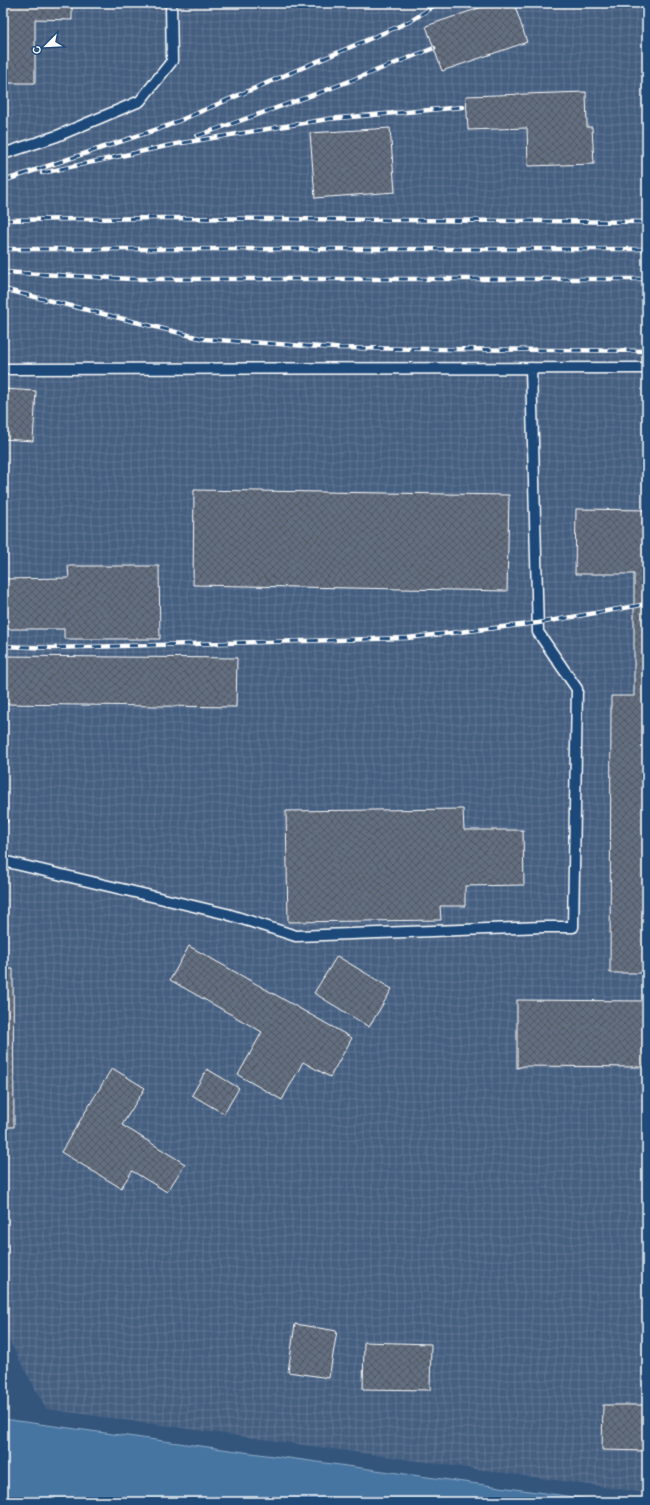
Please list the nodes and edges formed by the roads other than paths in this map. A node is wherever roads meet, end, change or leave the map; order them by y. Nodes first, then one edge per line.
1 (171, 3) edge
2 (3, 154) edge
3 (531, 368) junction
4 (647, 368) edge
5 (3, 369) edge
6 (3, 861) edge

1 - 2 lane
3 - 4 lane
3 - 5 lane
3 - 6 lane

